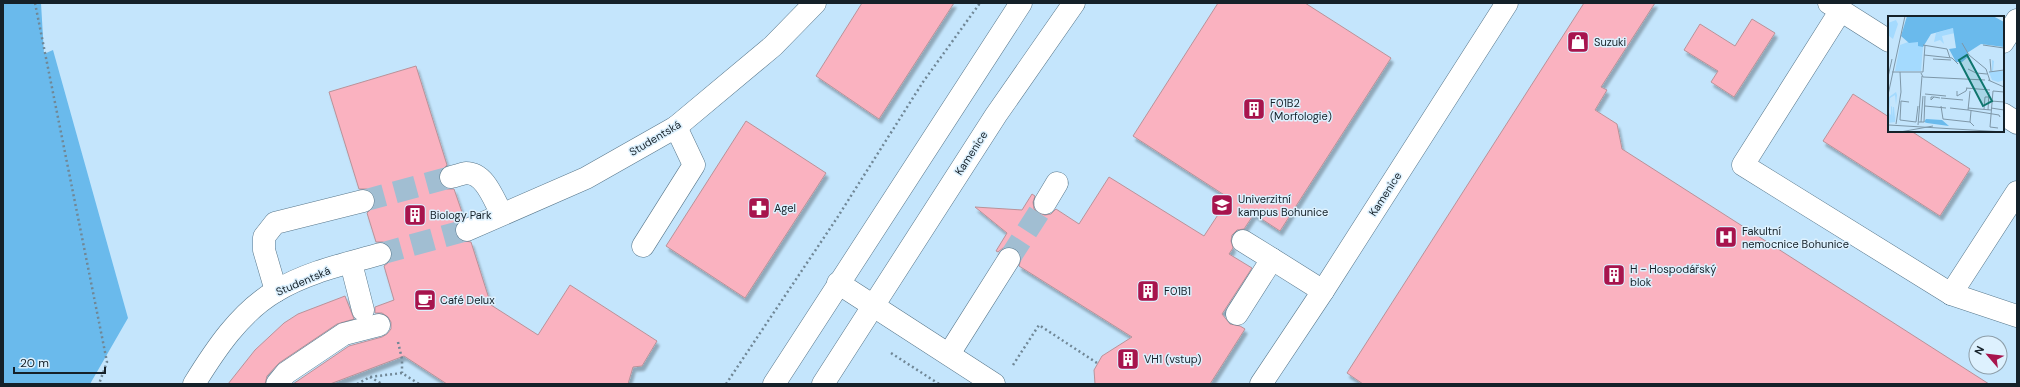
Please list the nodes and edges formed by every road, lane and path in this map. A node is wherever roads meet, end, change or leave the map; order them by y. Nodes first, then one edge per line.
1 (35, 3) edge
2 (815, 3) edge
3 (980, 3) edge
4 (1021, 3) edge
5 (1074, 3) edge
6 (1507, 3) edge
7 (1835, 7) edge
8 (2017, 20) edge
9 (1888, 40) edge
10 (2004, 40) edge
11 (2004, 115) edge
12 (2017, 123) edge
13 (676, 128) junction
14 (451, 177) tunnel mouth
15 (1057, 183) dead end
16 (2017, 192) edge
17 (363, 201) tunnel mouth
18 (1045, 203) tunnel mouth
19 (502, 214) junction
20 (467, 230) tunnel mouth
21 (1243, 241) dead end
22 (643, 246) dead end
23 (380, 254) tunnel mouth
24 (1009, 259) tunnel mouth
25 (1272, 259) junction
26 (350, 263) junction
27 (838, 283) junction
28 (276, 291) junction
29 (1323, 291) junction
30 (1951, 294) junction
31 (873, 306) junction
32 (363, 310) dead end
33 (1237, 314) dead end
34 (2017, 316) edge
35 (379, 325) dead end
36 (398, 344) dead end
37 (891, 353) dead end
38 (949, 354) junction
39 (1097, 363) dead end
40 (402, 373) junction
41 (370, 377) junction
42 (1001, 378) edge
43 (99, 384) edge
44 (194, 384) edge
45 (277, 384) edge
46 (357, 384) edge
47 (382, 384) edge
48 (419, 384) edge
49 (726, 384) edge
50 (774, 384) edge
51 (823, 384) edge
52 (939, 384) edge
53 (1262, 384) edge

1 - 43 path
2 - 13 street, Studentská
3 - 49 path
4 - 27 street
5 - 31 street, Kamenice
6 - 29 street, Kamenice
7 - 9 street
7 - 30 street
8 - 10 street
11 - 12 street
13 - 19 street, Studentská
13 - 22 street
14 - 19 street
15 - 18 street
16 - 30 street
17 - 28 street
19 - 20 street, Studentská
21 - 25 street
23 - 26 street, Studentská
24 - 38 street
25 - 29 street
25 - 33 street
26 - 28 street, Studentská
26 - 32 street
27 - 31 street
27 - 50 street
28 - 44 street, Studentská
29 - 53 street, Kamenice
30 - 34 street
31 - 38 street
31 - 51 street, Kamenice
35 - 45 street
36 - 40 path
37 - 52 path
38 - 42 street
39 - 42 path
40 - 41 path
40 - 48 path
41 - 46 path
41 - 47 path

